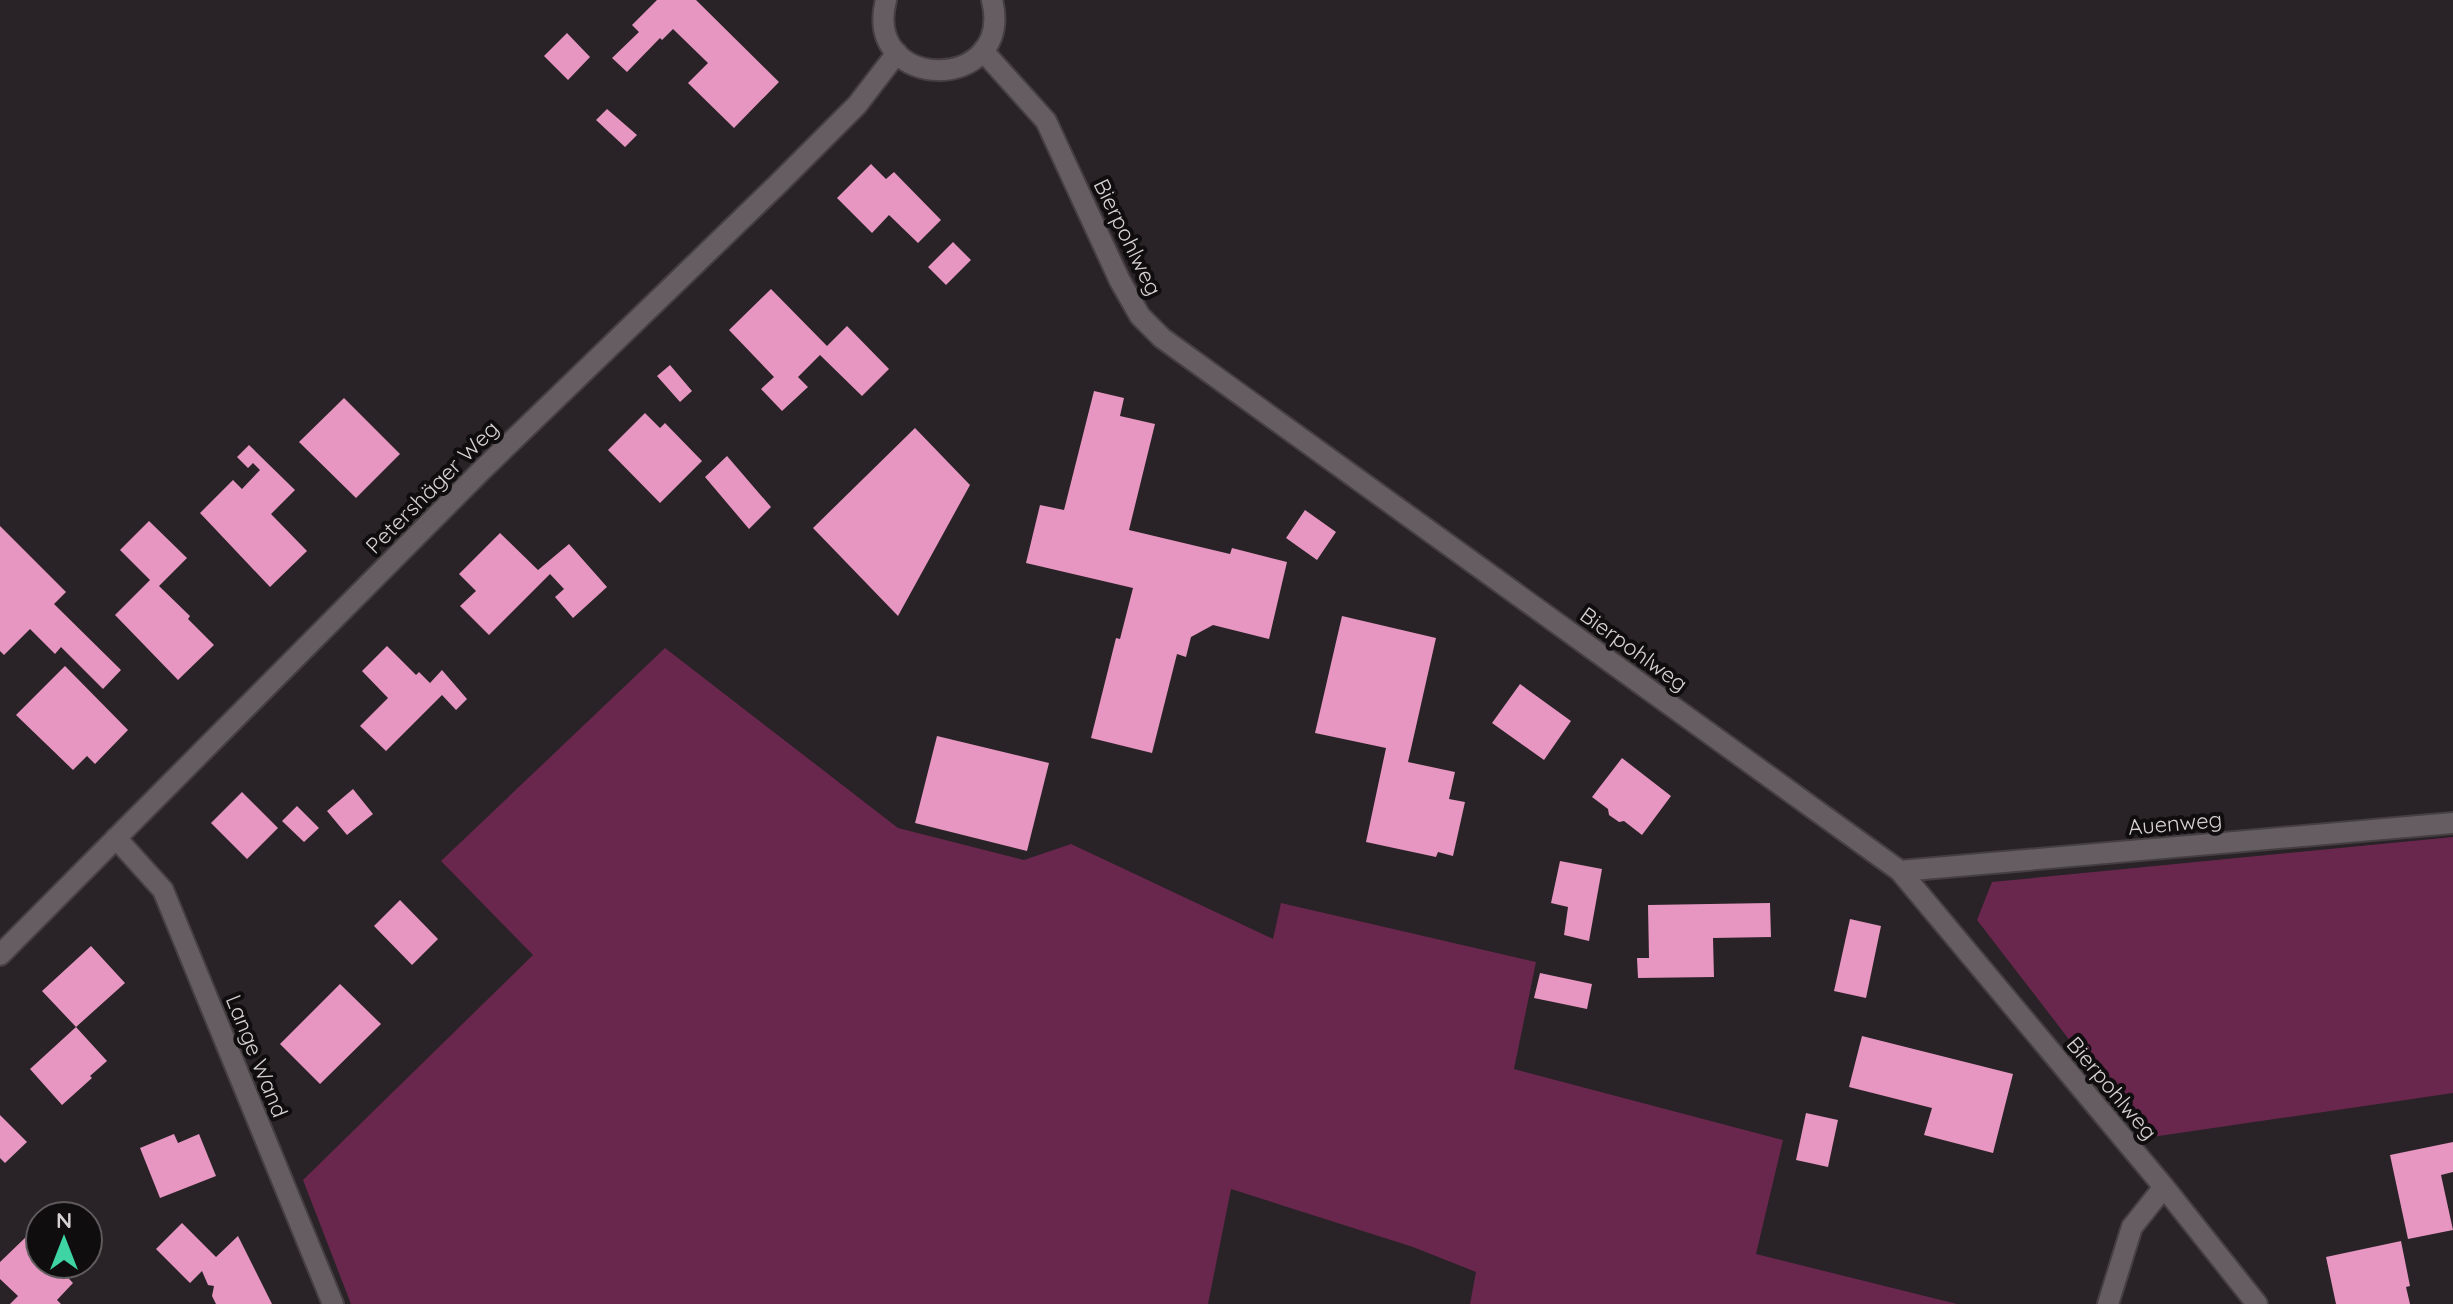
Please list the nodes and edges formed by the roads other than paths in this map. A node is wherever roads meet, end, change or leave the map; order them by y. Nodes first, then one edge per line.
1 (886, 0) edge
2 (992, 0) edge
3 (983, 51) junction
4 (897, 53) junction
5 (2453, 823) edge
6 (116, 838) junction
7 (1900, 871) junction
8 (0, 955) edge
9 (2164, 1187) junction
10 (333, 1304) edge
11 (2108, 1304) edge
12 (2257, 1304) edge

1 - 4 street
2 - 3 street
3 - 4 street
3 - 7 street, Bierpohlweg
4 - 6 street, Petershäger Weg
5 - 7 street, Auenweg
6 - 8 street, Petershäger Weg
6 - 10 street, Lange Wand
7 - 9 street, Bierpohlweg
9 - 11 street
9 - 12 street, Bierpohlweg

